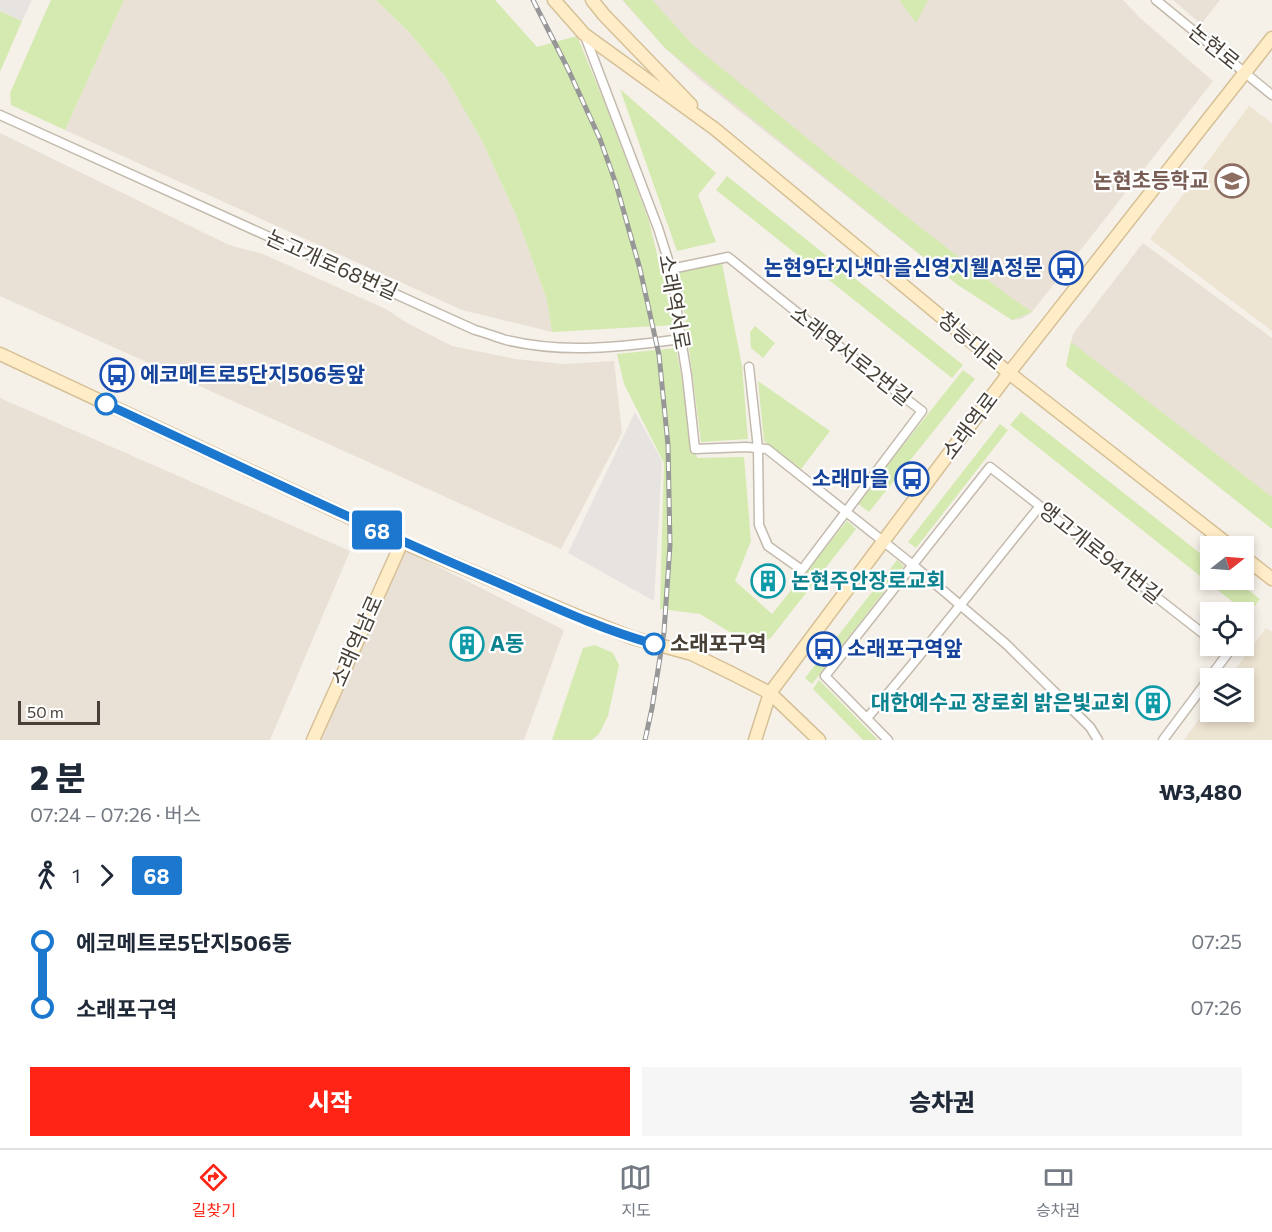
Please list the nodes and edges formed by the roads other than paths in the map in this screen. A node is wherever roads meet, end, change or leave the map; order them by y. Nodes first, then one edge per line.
1 (554, 0) edge
2 (592, 0) edge
3 (1156, 0) edge
4 (584, 34) junction
5 (1272, 38) edge
6 (1245, 73) junction
7 (1272, 95) edge
8 (0, 115) edge
9 (715, 129) junction
10 (671, 269) junction
11 (681, 339) junction
12 (0, 354) edge
13 (748, 367) dead end
14 (1009, 373) junction
15 (758, 448) junction
16 (1040, 506) junction
17 (846, 511) junction
18 (1217, 536) edge
19 (402, 542) junction
20 (884, 542) junction
21 (912, 565) junction
22 (1254, 565) edge
23 (1272, 579) edge
24 (959, 605) junction
25 (1200, 631) edge
26 (1226, 656) edge
27 (770, 693) junction
28 (867, 718) junction
29 (313, 740) edge
30 (755, 740) edge
31 (819, 740) edge
32 (888, 740) edge
33 (1098, 740) edge
34 (1163, 740) edge

1 - 4 street, 청능대로
2 - 9 street, 청능대로
3 - 6 street, 논현로
4 - 9 street, 청능대로
4 - 10 street, 소래역서로
5 - 6 street, 소래역로
6 - 7 street, 논현로
6 - 14 street, 소래역로
8 - 11 street, 논고개로68번길
9 - 14 street, 청능대로
10 - 11 street, 소래역서로
10 - 17 street, 소래역서로2번길
11 - 15 street, 소래역서로
12 - 19 street
13 - 15 street
14 - 18 street, 청능대로
14 - 20 street, 소래역로
15 - 17 street, 소래역서로
15 - 17 street
16 - 21 street, 앵고개로941번길
16 - 24 street
16 - 25 street, 앵고개로941번길
17 - 20 street, 소래역서로
19 - 27 street
19 - 29 street, 소래역남로
20 - 21 street, 소래역서로
20 - 27 street, 소래역로
21 - 24 street, 소래역서로
21 - 28 street
22 - 23 street
24 - 28 street
24 - 33 street, 소래역서로
26 - 34 street
27 - 30 street, 소래역로
27 - 31 street
28 - 32 street

